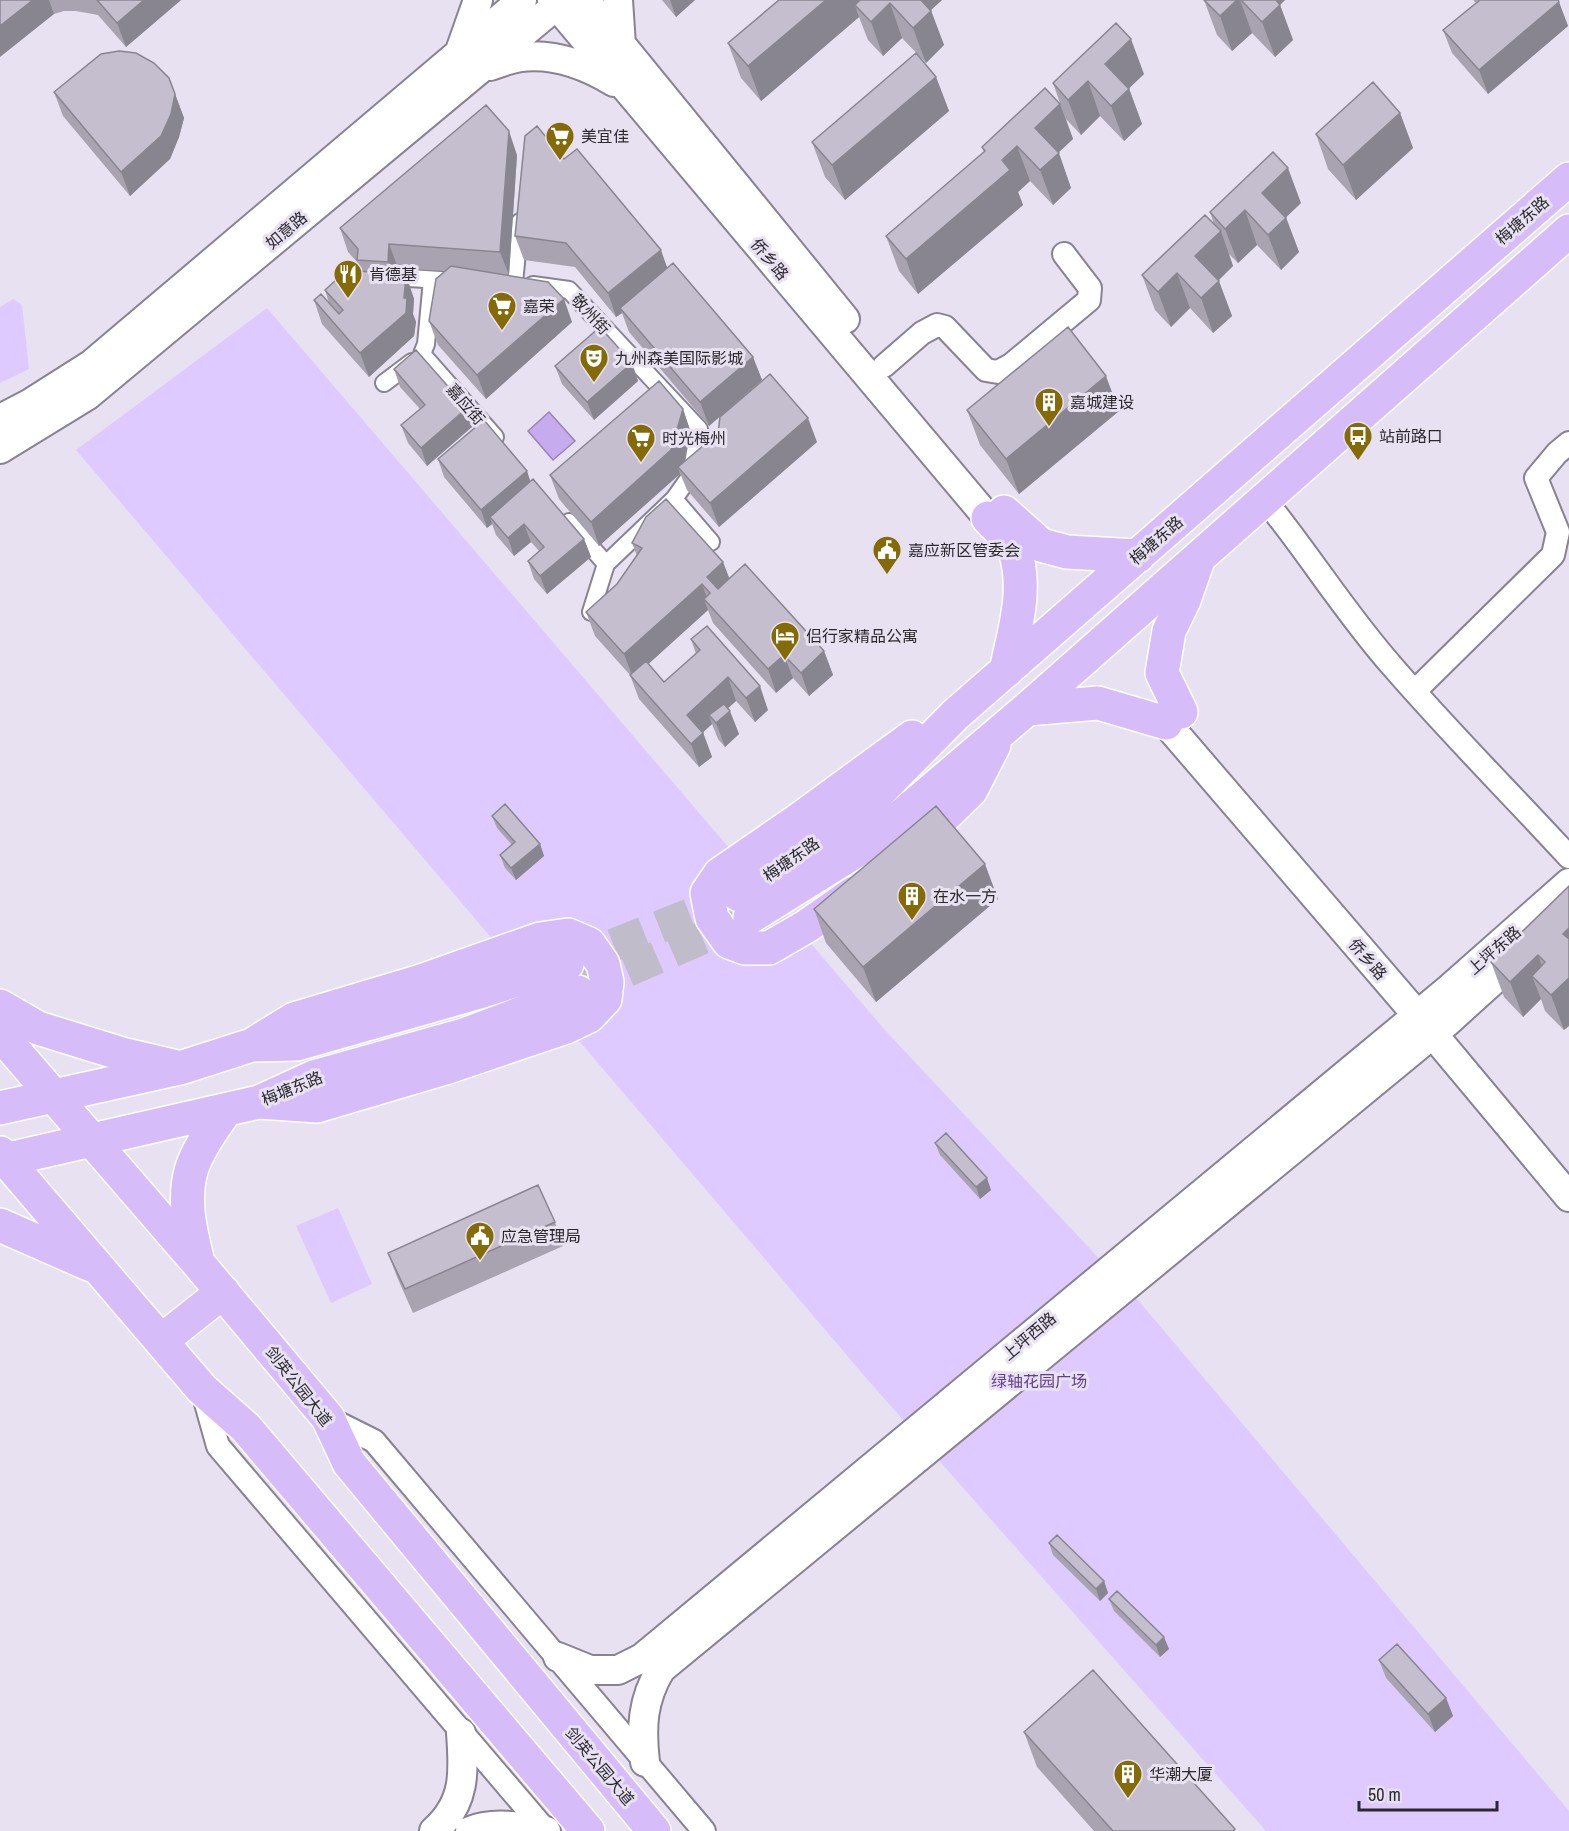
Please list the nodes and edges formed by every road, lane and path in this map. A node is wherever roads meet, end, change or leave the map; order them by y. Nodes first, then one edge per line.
1 (478, 0) edge
2 (522, 0) edge
3 (585, 0) edge
4 (618, 0) edge
5 (557, 2) edge
6 (621, 45) junction
7 (470, 61) junction
8 (625, 88) junction
9 (1569, 179) edge
10 (522, 204) edge
11 (1569, 231) edge
12 (1064, 254) dead end
13 (409, 278) dead end
14 (432, 280) junction
15 (467, 282) edge
16 (422, 354) junction
17 (884, 366) junction
18 (384, 383) dead end
19 (0, 418) edge
20 (1569, 443) edge
21 (504, 447) edge
22 (0, 449) edge
23 (674, 499) junction
24 (1264, 500) junction
25 (562, 513) edge
26 (995, 514) junction
27 (711, 542) dead end
28 (1138, 556) junction
29 (1198, 558) junction
30 (606, 564) junction
31 (591, 612) edge
32 (1006, 671) junction
33 (1415, 691) junction
34 (1027, 710) junction
35 (956, 714) junction
36 (1174, 717) junction
37 (1000, 733) junction
38 (1569, 856) edge
39 (1569, 883) edge
40 (1569, 912) edge
41 (0, 1006) edge
42 (1431, 1019) junction
43 (0, 1034) edge
44 (252, 1045) junction
45 (180, 1068) junction
46 (54, 1096) junction
47 (259, 1102) junction
48 (0, 1108) edge
49 (225, 1111) junction
50 (93, 1140) junction
51 (2, 1158) edge
52 (1569, 1168) edge
53 (1569, 1197) edge
54 (0, 1224) edge
55 (198, 1263) junction
56 (102, 1270) junction
57 (223, 1292) junction
58 (161, 1341) junction
59 (202, 1389) junction
60 (328, 1418) junction
61 (558, 1657) junction
62 (651, 1664) junction
63 (461, 1733) junction
64 (645, 1762) junction
65 (436, 1830) edge
66 (470, 1831) edge
67 (546, 1831) edge
68 (588, 1831) edge
69 (654, 1831) edge
70 (704, 1831) edge

1 - 7 street
2 - 7 street, 如意路
3 - 6 street, 侨乡路
4 - 6 street
5 - 7 street, 如意路
5 - 8 street, 侨乡路
6 - 17 street, 侨乡路
7 - 8 street
7 - 19 street, 如意路
7 - 22 street, 如意路
8 - 26 street, 侨乡路
9 - 28 main road, 梅塘东路
10 - 23 street, 敬州街
11 - 24 main road, 梅塘东路
12 - 17 street
13 - 14 street
14 - 15 street
14 - 16 street
16 - 18 street
16 - 21 street, 嘉应街
17 - 26 street, 侨乡路
20 - 33 street
23 - 27 street
23 - 30 street
24 - 29 main road, 梅塘东路
24 - 33 street
25 - 30 street
26 - 28 main road
26 - 32 main road
28 - 32 main road, 梅塘东路
29 - 34 main road, 梅塘东路
29 - 36 main road
30 - 31 street
32 - 35 main road, 梅塘东路
33 - 38 street
34 - 36 main road
34 - 37 main road, 梅塘东路
35 - 37 main road, 梅塘东路
35 - 37 main road
36 - 42 street, 侨乡路
39 - 42 street, 上坪东路
40 - 42 street, 上坪东路
41 - 45 main road
42 - 52 street, 侨乡路
42 - 53 street, 侨乡路
42 - 62 street, 上坪西路
43 - 46 main road, 剑英公园大道
44 - 45 main road, 梅塘东路
44 - 47 main road, 梅塘东路
44 - 47 main road
45 - 46 main road, 梅塘东路
46 - 48 main road, 梅塘东路
46 - 50 main road, 剑英公园大道
47 - 49 main road, 梅塘东路
49 - 50 main road, 梅塘东路
49 - 55 main road
50 - 51 main road, 梅塘东路
50 - 55 main road, 剑英公园大道
51 - 56 main road
54 - 56 main road
55 - 57 main road, 剑英公园大道
56 - 58 main road
57 - 58 main road
57 - 60 main road, 剑英公园大道
58 - 59 main road
59 - 63 street
59 - 68 main road
60 - 61 street
60 - 69 main road, 剑英公园大道
61 - 62 street
61 - 64 street
62 - 64 street
63 - 65 street
63 - 67 street
64 - 70 street
66 - 67 street

